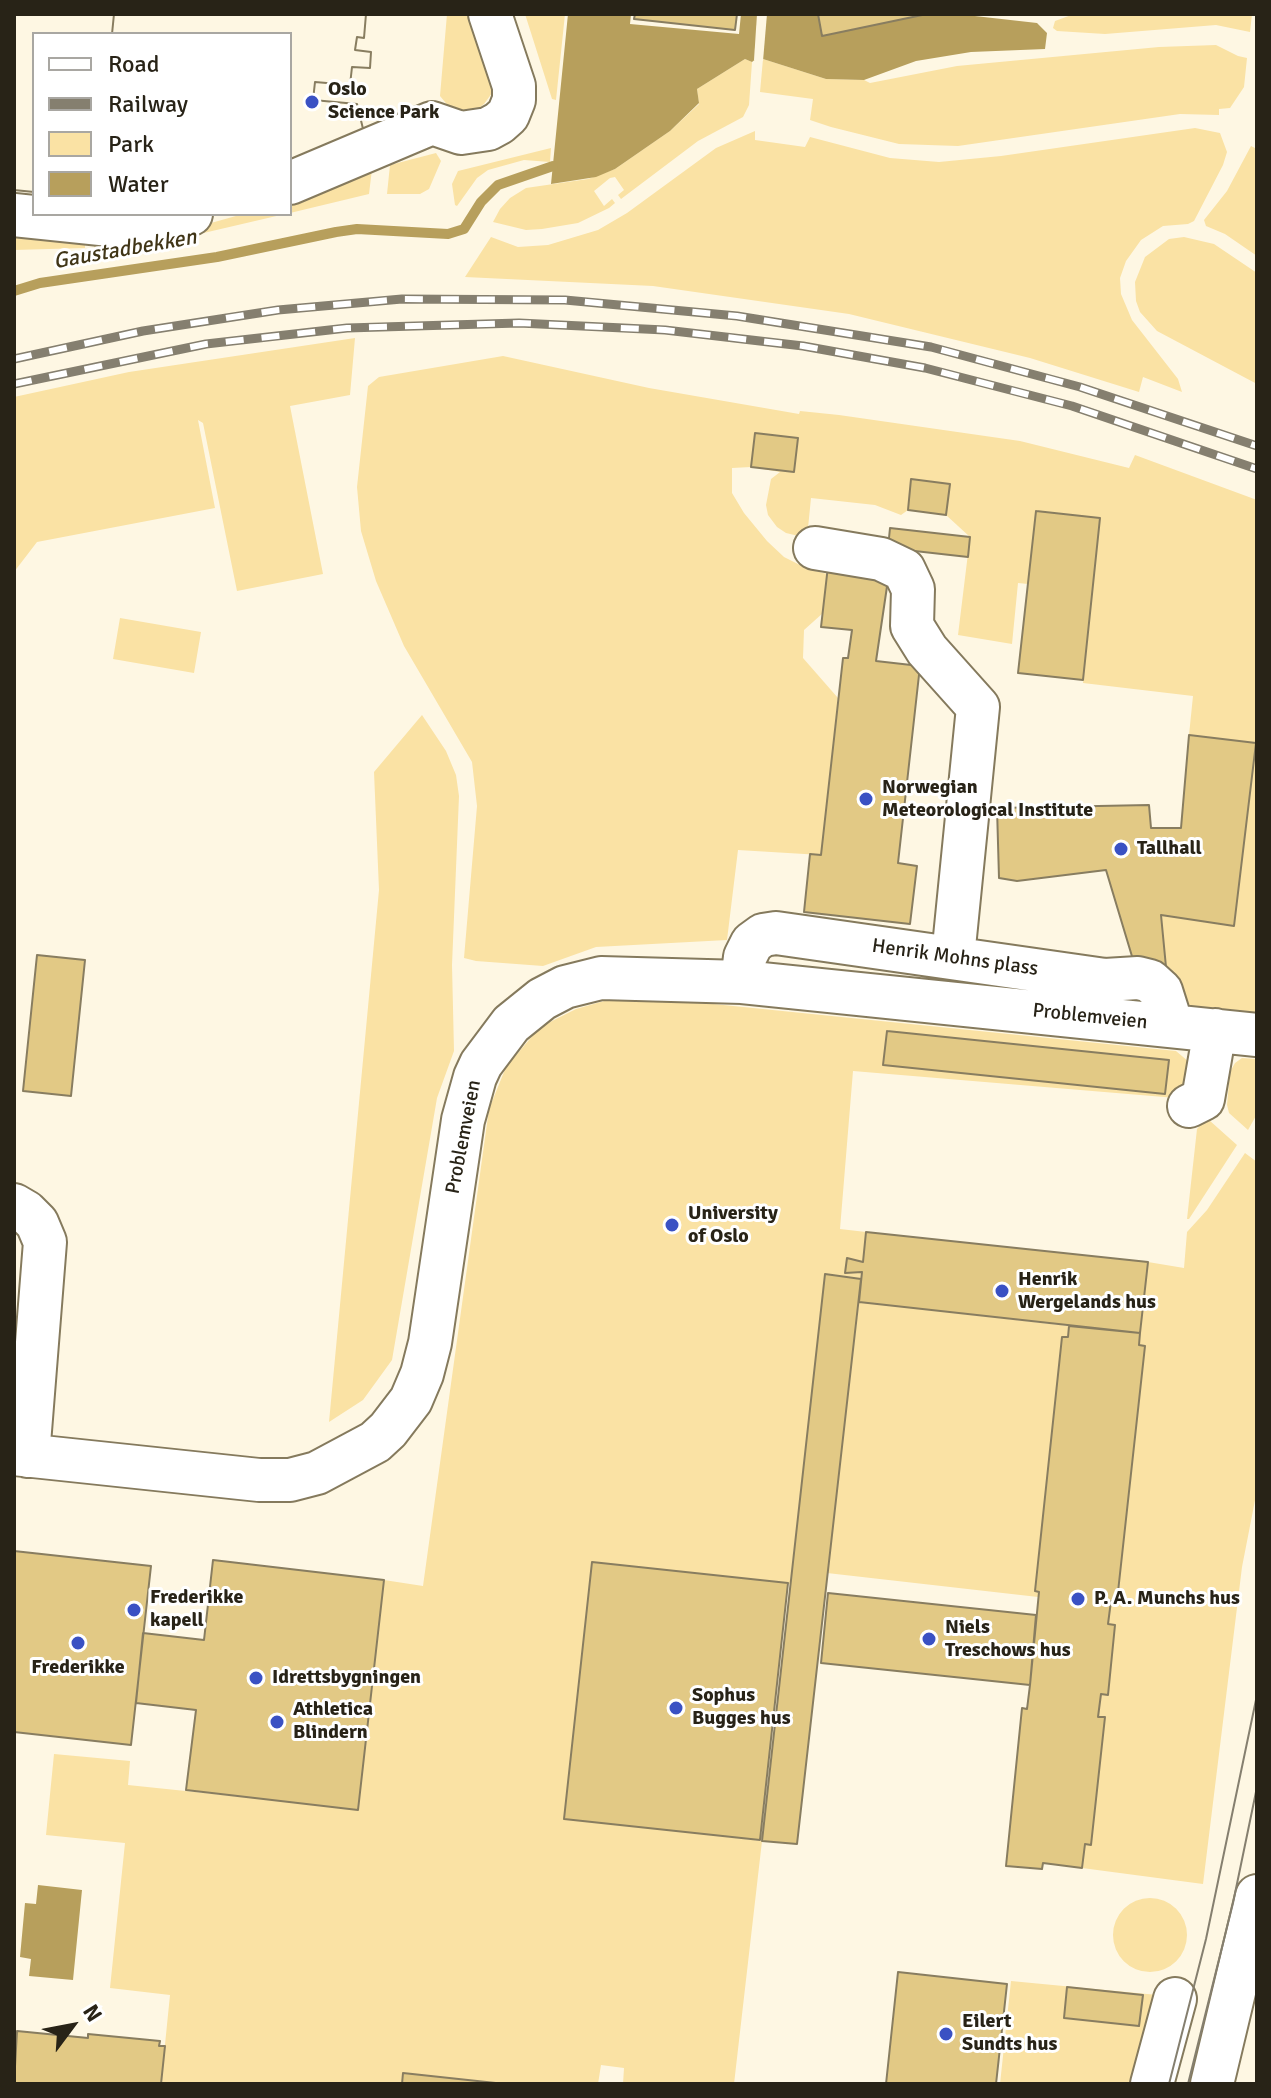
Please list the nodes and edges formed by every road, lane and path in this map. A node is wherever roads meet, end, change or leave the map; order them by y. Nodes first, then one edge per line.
1 (490, 14) edge
2 (292, 182) edge
3 (14, 215) edge
4 (183, 216) edge
5 (815, 548) dead end
6 (953, 957) junction
7 (742, 982) junction
8 (1172, 1026) junction
9 (1215, 1030) junction
10 (1257, 1035) edge
11 (1189, 1106) dead end
12 (14, 1205) edge
13 (21, 1455) edge
14 (1257, 1896) edge
15 (1175, 1999) dead end
16 (1152, 2084) edge
17 (1212, 2084) edge

1 - 2 street
3 - 4 street
5 - 6 street
6 - 7 street, Henrik Mohns plass
6 - 8 street, Henrik Mohns plass
7 - 8 street, Problemveien
7 - 13 street, Problemveien
8 - 9 street, Problemveien
9 - 10 street, Problemveien
9 - 11 street
12 - 13 street
14 - 17 street
15 - 16 street

